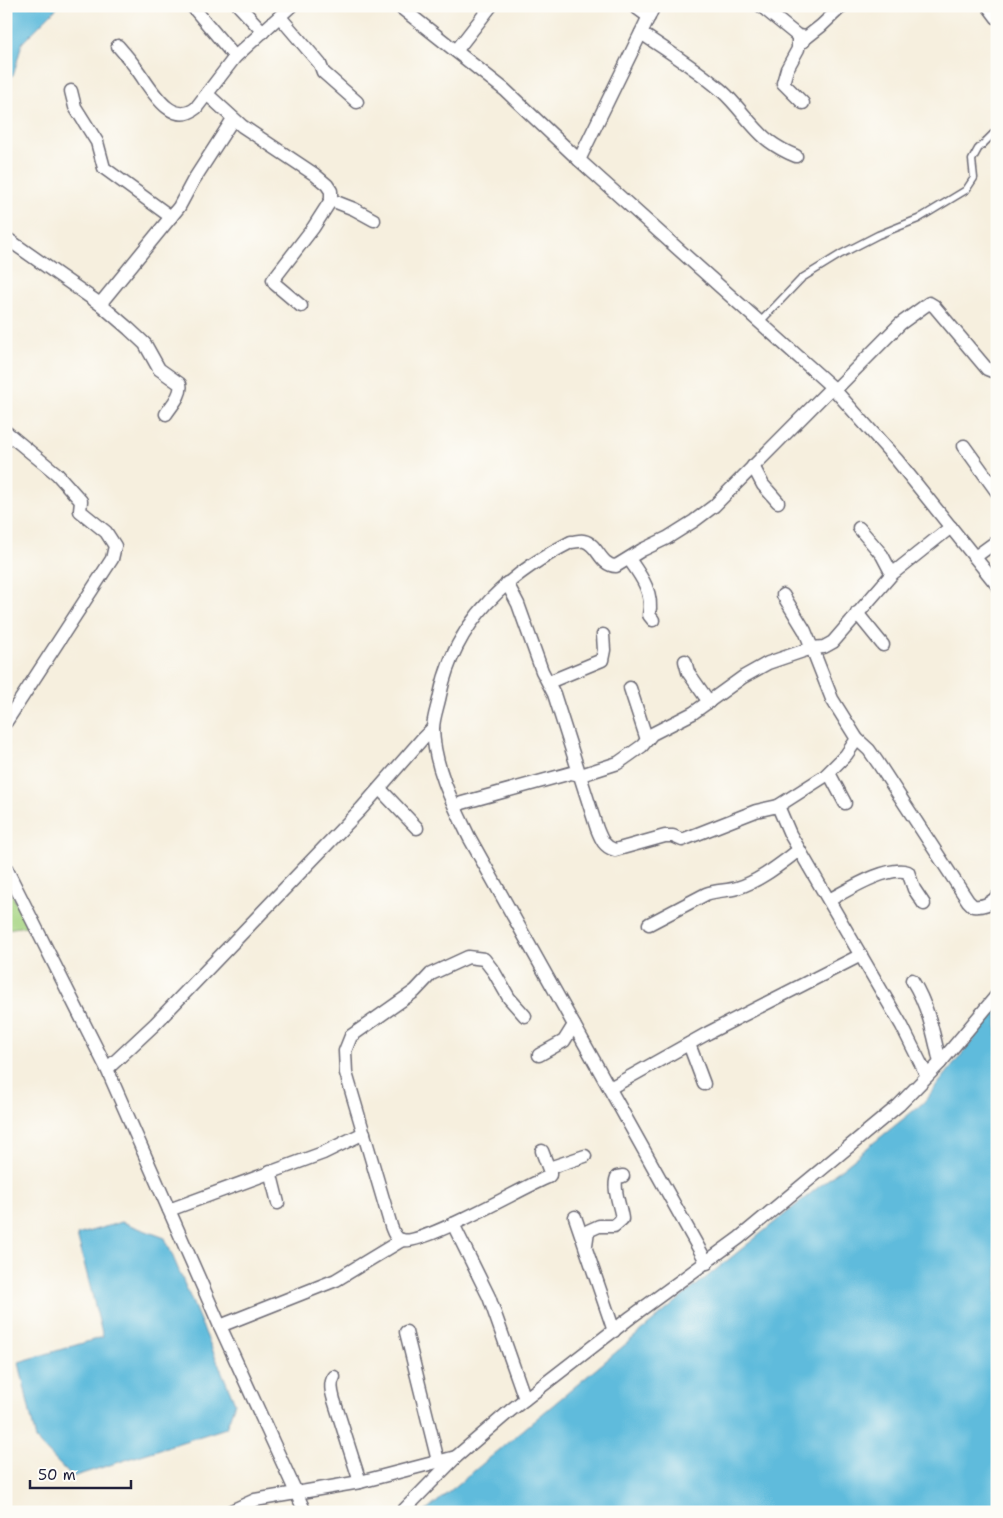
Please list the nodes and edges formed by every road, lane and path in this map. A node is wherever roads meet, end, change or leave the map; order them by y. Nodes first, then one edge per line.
1 (192, 6) edge
2 (239, 6) edge
3 (292, 6) edge
4 (399, 6) edge
5 (491, 6) edge
6 (634, 6) edge
7 (762, 6) edge
8 (842, 6) edge
9 (988, 6) edge
10 (651, 12) edge
11 (280, 16) junction
12 (997, 18) edge
13 (263, 32) junction
14 (641, 34) junction
15 (802, 39) junction
16 (118, 46) dead end
17 (456, 51) junction
18 (235, 57) junction
19 (71, 91) dead end
20 (207, 94) junction
21 (357, 102) dead end
22 (802, 103) dead end
23 (233, 119) junction
24 (997, 130) edge
25 (796, 156) dead end
26 (579, 160) junction
27 (330, 200) junction
28 (171, 217) junction
29 (374, 220) dead end
30 (6, 238) edge
31 (100, 304) junction
32 (300, 306) dead end
33 (760, 322) junction
34 (997, 368) edge
35 (833, 389) junction
36 (166, 414) dead end
37 (6, 432) edge
38 (964, 446) dead end
39 (753, 466) junction
40 (997, 492) edge
41 (778, 502) dead end
42 (951, 527) junction
43 (859, 528) dead end
44 (997, 541) edge
45 (975, 558) junction
46 (629, 559) junction
47 (892, 574) junction
48 (507, 584) junction
49 (997, 586) edge
50 (783, 595) dead end
51 (857, 614) junction
52 (653, 620) dead end
53 (603, 635) dead end
54 (883, 645) dead end
55 (812, 648) junction
56 (685, 661) dead end
57 (549, 682) junction
58 (630, 688) dead end
59 (709, 702) junction
60 (6, 722) edge
61 (433, 728) junction
62 (857, 738) junction
63 (647, 740) junction
64 (829, 773) junction
65 (581, 775) junction
66 (380, 789) junction
67 (845, 803) dead end
68 (778, 806) junction
69 (455, 807) junction
70 (417, 828) dead end
71 (799, 850) junction
72 (6, 868) edge
73 (997, 897) edge
74 (829, 900) junction
75 (924, 904) dead end
76 (649, 924) dead end
77 (861, 955) junction
78 (912, 980) dead end
79 (997, 995) edge
80 (525, 1016) dead end
81 (574, 1025) junction
82 (689, 1044) junction
83 (539, 1054) dead end
84 (940, 1063) junction
85 (107, 1069) junction
86 (927, 1076) junction
87 (704, 1084) dead end
88 (610, 1088) junction
89 (364, 1133) junction
90 (542, 1151) dead end
91 (586, 1156) dead end
92 (549, 1168) junction
93 (270, 1171) junction
94 (623, 1176) dead end
95 (278, 1203) dead end
96 (169, 1210) junction
97 (575, 1217) dead end
98 (453, 1224) junction
99 (402, 1240) junction
100 (585, 1247) junction
101 (707, 1263) junction
102 (220, 1326) junction
103 (614, 1331) junction
104 (406, 1332) dead end
105 (334, 1377) dead end
106 (525, 1399) junction
107 (456, 1457) junction
108 (438, 1461) junction
109 (360, 1482) junction
110 (296, 1493) junction
111 (229, 1512) edge
112 (305, 1512) edge
113 (402, 1512) edge

1 - 18 street
2 - 13 street
3 - 11 street
4 - 17 street
5 - 17 street
6 - 10 street
7 - 15 street
8 - 15 street
9 - 12 street
10 - 14 street
11 - 13 street
11 - 21 street
13 - 18 street
14 - 25 street
14 - 26 street
15 - 22 street
16 - 20 street
17 - 26 street
18 - 20 street
19 - 28 street
20 - 23 street
23 - 27 street
23 - 28 street
24 - 33 lane
26 - 33 street
27 - 29 street
27 - 32 street
28 - 31 street
30 - 31 street
31 - 36 street
33 - 35 street
34 - 35 street
35 - 39 street
35 - 42 street
37 - 60 street
38 - 40 street
39 - 41 street
39 - 46 street
42 - 45 street
42 - 47 street
43 - 47 street
44 - 45 street
45 - 49 street
46 - 48 street
46 - 52 street
47 - 51 street
48 - 57 street
48 - 61 street
50 - 55 street
51 - 54 street
51 - 55 street
53 - 57 street
55 - 59 street
55 - 62 street
56 - 59 street
57 - 65 street
58 - 63 street
59 - 63 street
61 - 66 street
61 - 69 street
62 - 64 street
62 - 73 street
63 - 65 street
64 - 67 street
64 - 68 street
65 - 68 street
65 - 69 street
66 - 70 street
66 - 85 street
68 - 71 street
69 - 81 street
71 - 74 street
71 - 76 street
72 - 85 street
74 - 75 street
74 - 77 street
77 - 82 street
77 - 86 street
78 - 84 street
79 - 84 street
80 - 89 street
81 - 83 street
81 - 88 street
82 - 87 street
82 - 88 street
84 - 86 street
85 - 96 street
86 - 101 street
88 - 101 street
89 - 93 street
89 - 99 street
90 - 92 street
91 - 92 street
92 - 98 street
93 - 95 street
93 - 96 street
94 - 100 street
96 - 102 street
97 - 100 street
98 - 99 street
98 - 106 street
99 - 102 street
100 - 103 street
101 - 103 street
102 - 110 street
103 - 106 street
104 - 108 street
105 - 109 street
106 - 107 street
107 - 108 street
107 - 113 street
108 - 109 street
109 - 110 street
110 - 111 street
110 - 112 street

